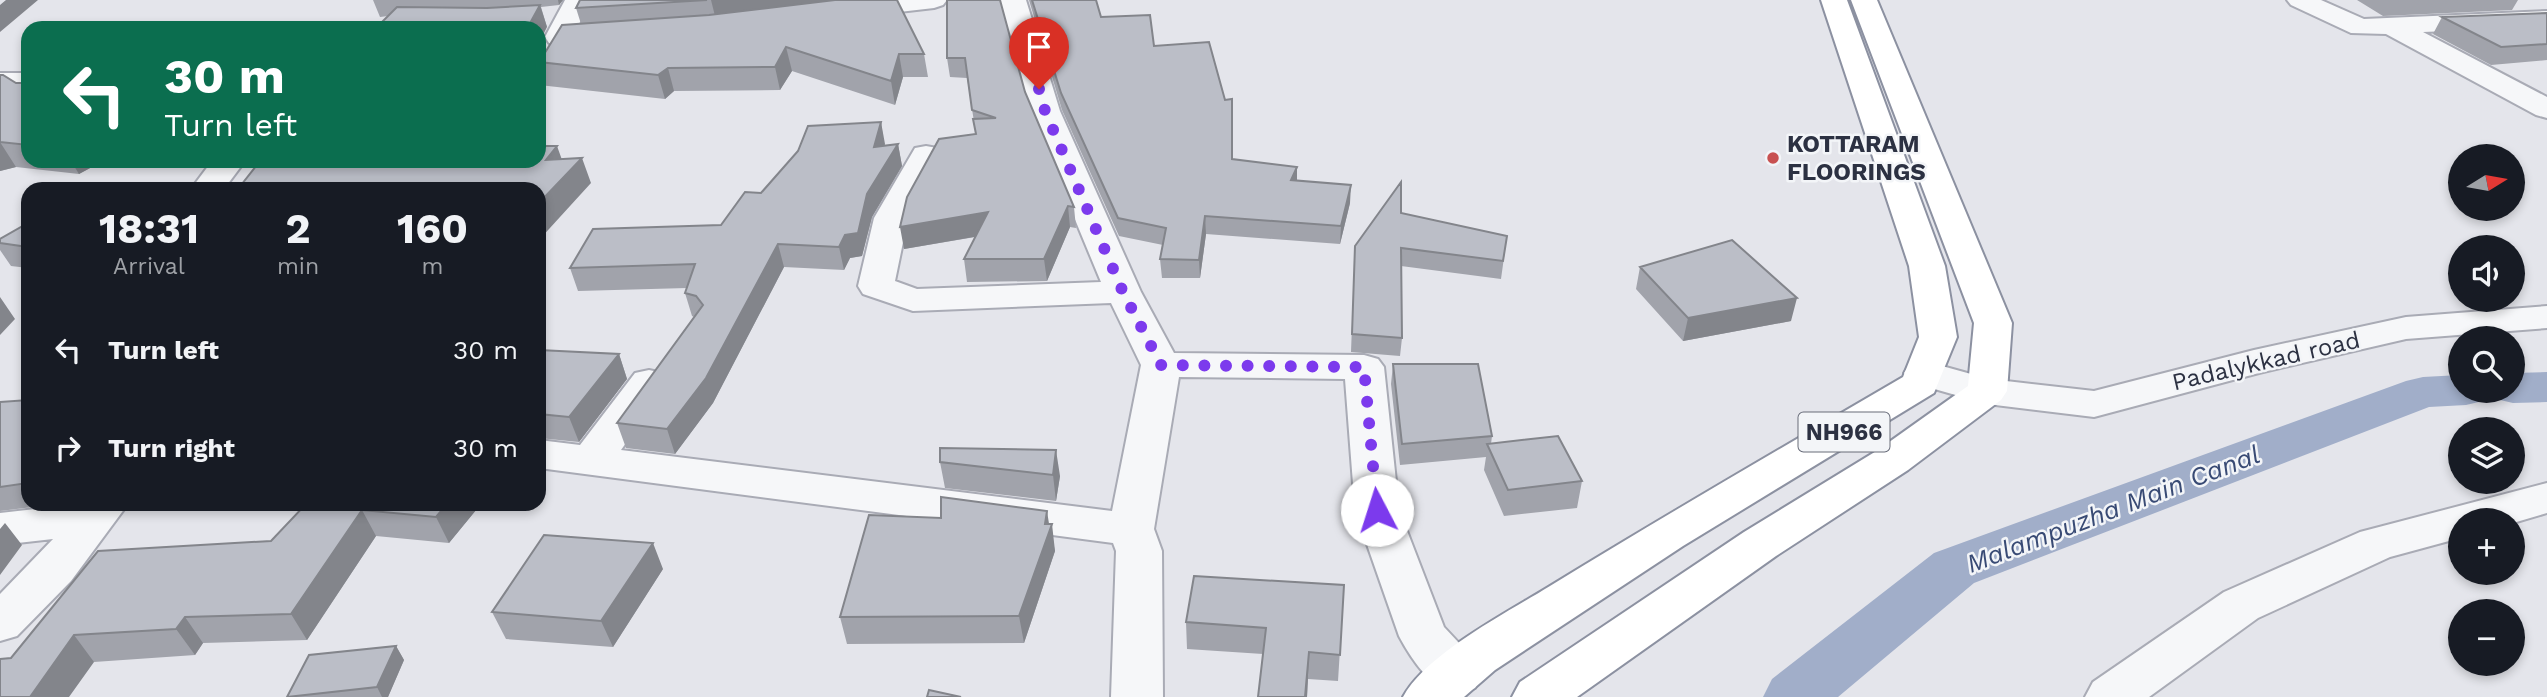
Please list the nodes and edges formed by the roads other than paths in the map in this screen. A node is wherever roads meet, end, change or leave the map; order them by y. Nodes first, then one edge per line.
1 (934, 0) edge
2 (1013, 0) edge
3 (1834, 0) edge
4 (1864, 0) edge
5 (2300, 0) edge
6 (818, 14) edge
7 (2547, 19) edge
8 (559, 26) edge
9 (2391, 26) junction
10 (624, 33) edge
11 (0, 82) edge
12 (21, 82) edge
13 (2547, 109) edge
14 (926, 155) dead end
15 (1123, 292) junction
16 (2547, 317) edge
17 (672, 350) edge
18 (1161, 365) junction
19 (1924, 373) junction
20 (1987, 391) junction
21 (546, 455) edge
22 (592, 459) junction
23 (2547, 498) edge
24 (2511, 508) edge
25 (100, 511) edge
26 (2448, 525) edge
27 (0, 529) edge
28 (1131, 529) junction
29 (0, 623) edge
30 (1443, 685) edge
31 (1137, 697) edge
32 (1538, 697) edge
33 (2111, 697) edge

1 - 6 street
2 - 15 street
3 - 19 highway, NH966
4 - 20 highway
5 - 9 street
7 - 9 street
8 - 10 street
9 - 13 street
11 - 12 street
14 - 15 street
15 - 18 street
16 - 20 street, Padalykkad road
17 - 22 street
18 - 28 street
18 - 30 street
19 - 20 street, Padalykkad road
19 - 30 highway, NH966
20 - 32 highway, NH966
21 - 22 street
22 - 28 street
23 - 24 street
25 - 27 street
25 - 29 street
26 - 33 street
28 - 31 street

